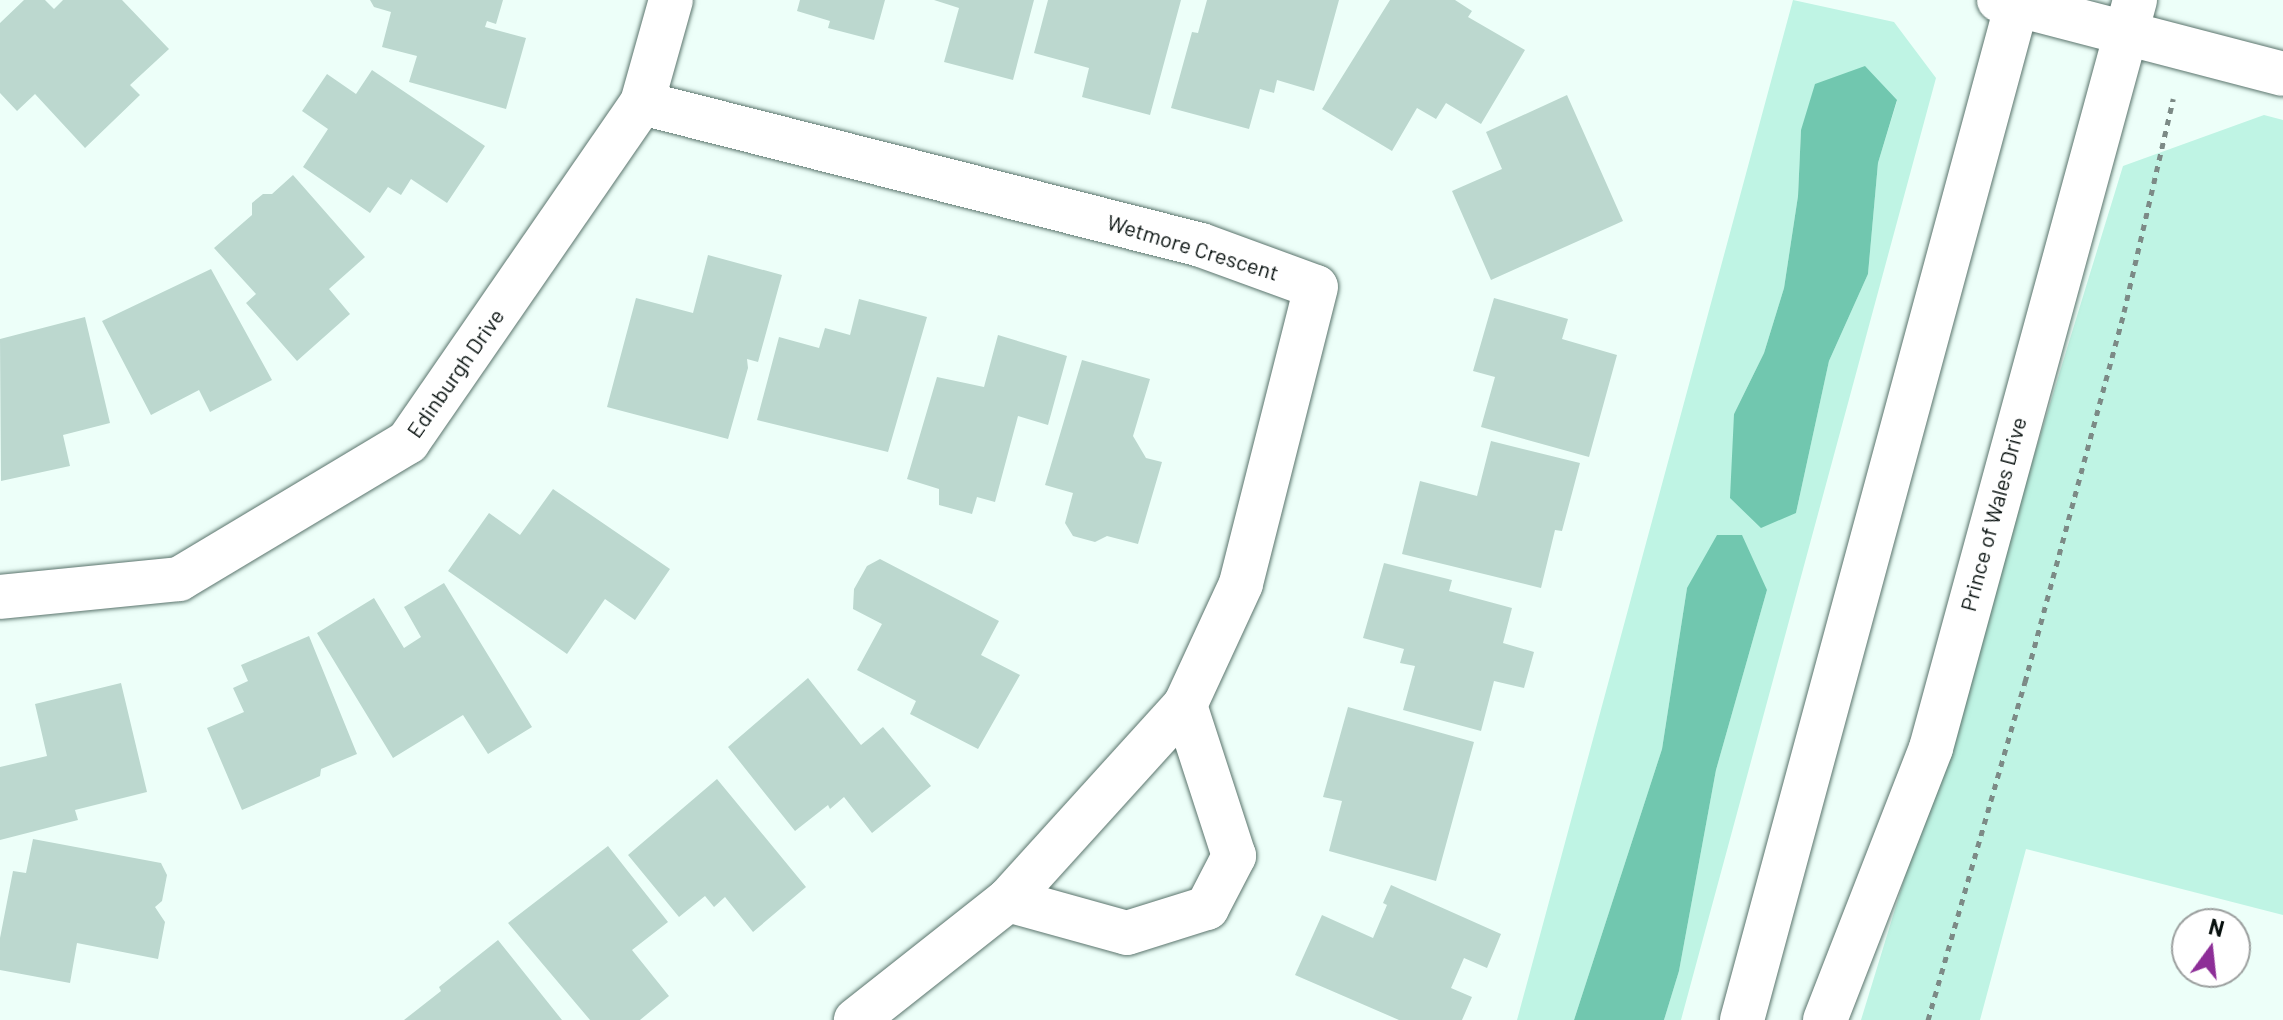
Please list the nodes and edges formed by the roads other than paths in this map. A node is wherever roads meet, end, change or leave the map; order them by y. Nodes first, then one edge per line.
1 (671, 0) edge
2 (2011, 2) edge
3 (2131, 16) edge
4 (2283, 74) edge
5 (642, 103) junction
6 (0, 597) edge
7 (1185, 705) junction
8 (1008, 900) junction
9 (856, 1020) edge
10 (1742, 1020) edge
11 (1825, 1020) edge

1 - 5 street, Edinburgh Drive
2 - 3 street
2 - 10 street
3 - 4 street
3 - 11 street, Prince of Wales Drive
5 - 6 street, Edinburgh Drive
5 - 7 street, Wetmore Crescent
7 - 8 street, Wetmore Crescent
7 - 8 street
8 - 9 street, Wetmore Crescent

